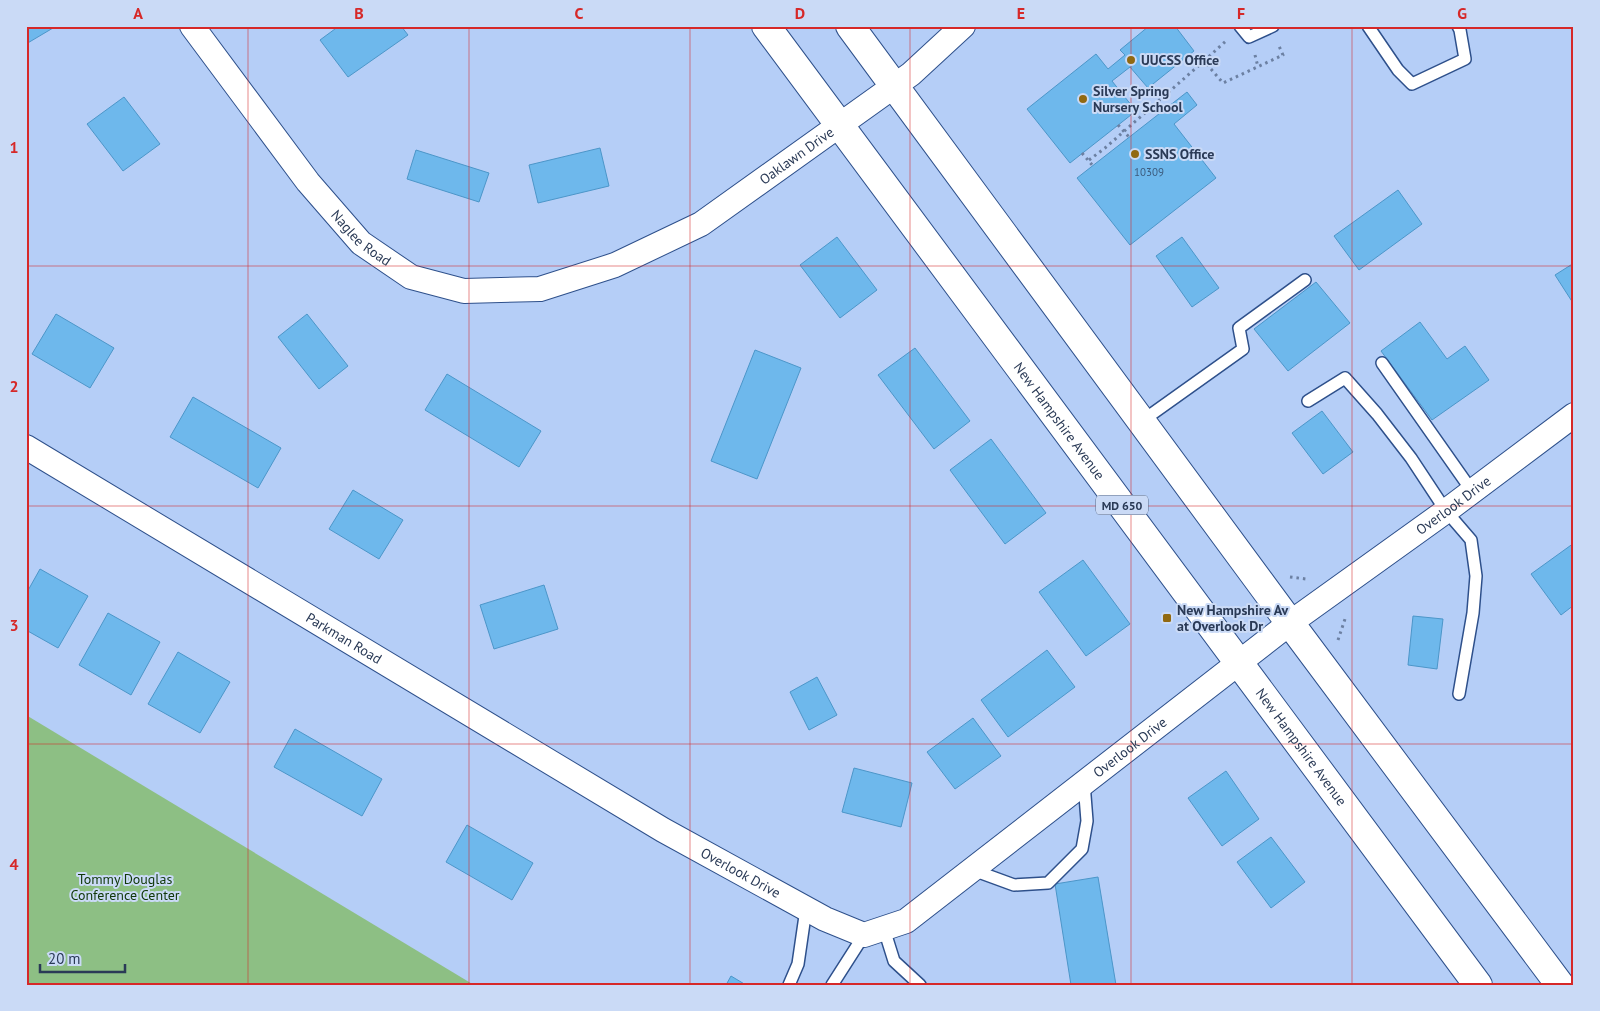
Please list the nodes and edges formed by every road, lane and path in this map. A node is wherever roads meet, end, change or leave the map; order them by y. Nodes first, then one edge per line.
1 (192, 26) edge
2 (766, 26) edge
3 (850, 26) edge
4 (963, 26) edge
5 (1273, 26) edge
6 (1368, 26) edge
7 (1458, 26) edge
8 (1240, 27) edge
9 (1283, 55) dead end
10 (1204, 61) junction
11 (895, 85) junction
12 (839, 125) junction
13 (1118, 125) dead end
14 (1124, 132) junction
15 (1129, 137) dead end
16 (1082, 153) dead end
17 (1089, 160) junction
18 (1093, 166) dead end
19 (615, 265) joint
20 (1305, 280) dead end
21 (1382, 363) dead end
22 (1308, 401) dead end
23 (1574, 415) edge
24 (1142, 421) junction
25 (26, 447) edge
26 (1472, 491) junction
27 (1446, 510) junction
28 (1290, 623) junction
29 (1240, 664) junction
30 (1460, 694) dead end
31 (1084, 782) junction
32 (663, 830) joint
33 (973, 870) junction
34 (806, 909) junction
35 (874, 932) junction
36 (790, 985) edge
37 (832, 985) edge
38 (920, 985) edge
39 (1478, 985) edge
40 (1560, 985) edge

1 - 19 street, Naglee Road
2 - 12 main road, New Hampshire Avenue / MD 650
3 - 11 main road
4 - 11 street, Oaklawn Drive
5 - 8 lane
6 - 7 lane
8 - 10 path
9 - 10 path
10 - 14 path
11 - 12 street, Oaklawn Drive
11 - 24 main road
12 - 19 street, Oaklawn Drive
12 - 29 main road, New Hampshire Avenue / MD 650
13 - 14 path
14 - 15 path
14 - 17 path
16 - 17 path
17 - 18 path
20 - 24 lane
21 - 26 lane
22 - 27 lane
23 - 26 street, Overlook Drive
24 - 28 main road
25 - 32 street, Parkman Road
26 - 27 street, Overlook Drive
27 - 28 street, Overlook Drive
27 - 30 lane
28 - 29 street, Overlook Drive
28 - 40 main road
29 - 31 street, Overlook Drive
29 - 39 main road, New Hampshire Avenue / MD 650
31 - 33 street, Overlook Drive
31 - 33 lane
32 - 34 street, Overlook Drive
33 - 35 street, Overlook Drive
34 - 35 street, Overlook Drive
34 - 36 lane
35 - 37 lane
35 - 38 lane

